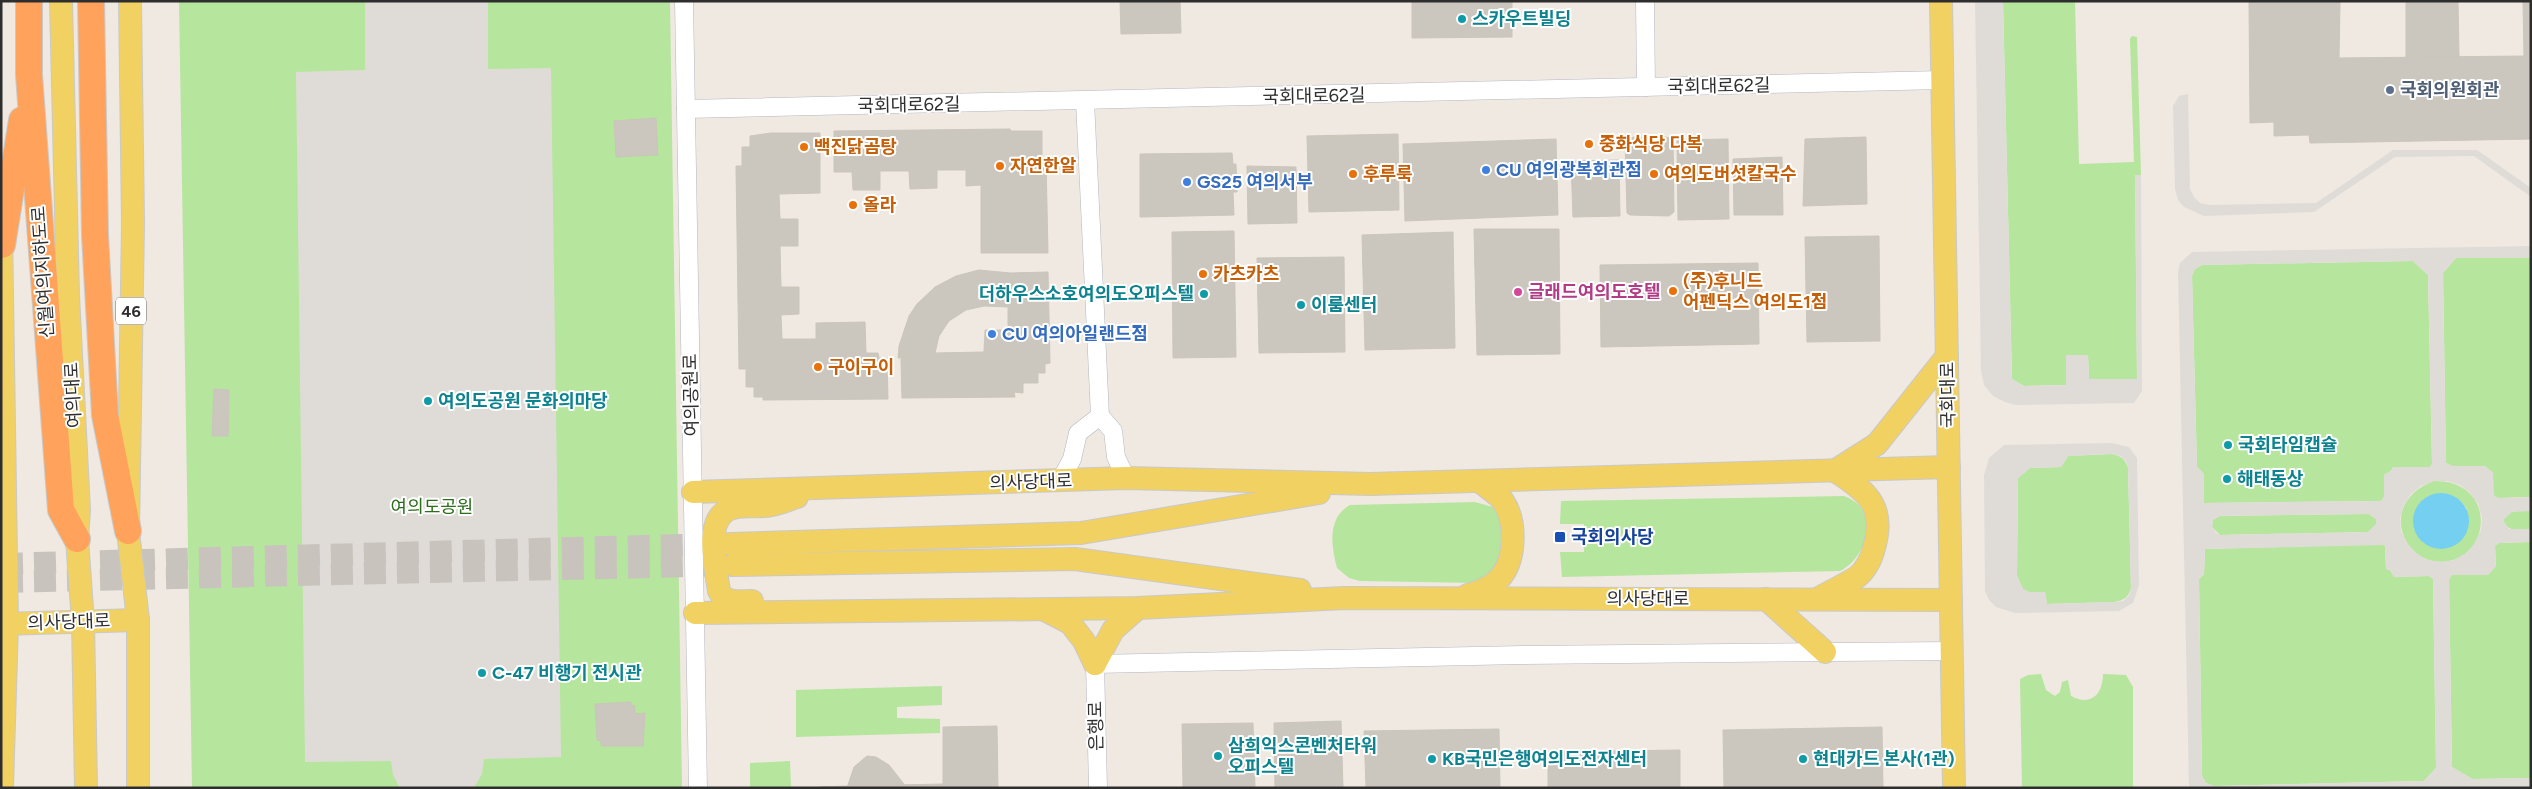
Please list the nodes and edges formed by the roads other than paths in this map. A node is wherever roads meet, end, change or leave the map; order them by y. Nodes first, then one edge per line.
1 (29, 1) edge
2 (61, 1) edge
3 (91, 1) edge
4 (130, 1) edge
5 (684, 1) edge
6 (1645, 1) edge
7 (1942, 1) edge
8 (29, 75) junction
9 (1943, 80) junction
10 (1646, 88) junction
11 (1085, 101) junction
12 (686, 110) junction
13 (2, 234) edge
14 (1947, 356) junction
15 (1100, 411) junction
16 (4, 449) edge
17 (1949, 467) junction
18 (1836, 470) junction
19 (1126, 478) junction
20 (1060, 481) junction
21 (1479, 481) junction
22 (1370, 484) junction
23 (829, 488) junction
24 (693, 492) junction
25 (128, 531) junction
26 (77, 539) junction
27 (1345, 598) junction
28 (1460, 598) junction
29 (1766, 599) junction
30 (1816, 599) junction
31 (1951, 600) junction
32 (1138, 608) junction
33 (1044, 609) junction
34 (825, 611) junction
35 (695, 613) junction
36 (138, 620) junction
37 (83, 622) junction
38 (4, 624) edge
39 (1825, 652) junction
40 (1952, 652) junction
41 (1095, 664) junction
42 (2, 788) edge
43 (86, 788) edge
44 (138, 788) edge
45 (698, 788) edge
46 (1098, 788) edge
47 (1954, 788) edge

1 - 8 highway, 신월여의지하도로
2 - 26 main road, 여의대로
3 - 25 highway
4 - 25 main road, 46
5 - 12 street, 여의공원로
6 - 10 street
7 - 9 main road, 국회대로
8 - 13 highway
8 - 26 highway, 신월여의지하도로
9 - 10 street, 국회대로62길
9 - 14 main road, 국회대로
10 - 11 street, 국회대로62길
11 - 12 street, 국회대로62길
11 - 15 street
12 - 24 street, 여의공원로
13 - 16 main road
14 - 17 main road, 국회대로
14 - 18 main road
15 - 19 street
15 - 20 street
16 - 38 main road
17 - 18 main road, 의사당대로
17 - 31 main road, 국회대로
18 - 21 main road, 의사당대로
18 - 30 main road
19 - 20 main road, 의사당대로
19 - 22 main road, 의사당대로
20 - 23 main road, 의사당대로
21 - 22 main road, 의사당대로
21 - 28 main road
22 - 27 main road, 의사당대로
23 - 24 main road, 의사당대로
23 - 34 main road
24 - 35 street, 여의공원로
25 - 36 main road, 46
26 - 37 main road, 여의대로
27 - 28 main road, 의사당대로
27 - 32 main road, 의사당대로
28 - 29 main road, 의사당대로
29 - 30 main road, 의사당대로
29 - 39 main road
30 - 31 main road, 의사당대로
31 - 40 main road, 국회대로
32 - 33 main road, 의사당대로
32 - 41 main road
33 - 34 main road, 의사당대로
33 - 41 main road
34 - 35 main road, 의사당대로
35 - 45 street, 여의공원로
36 - 37 main road, 의사당대로
36 - 44 main road, 46
37 - 38 main road, 의사당대로
37 - 43 main road, 여의대로
38 - 42 main road
39 - 40 street
39 - 41 street
40 - 47 main road, 국회대로
41 - 46 street, 은행로

